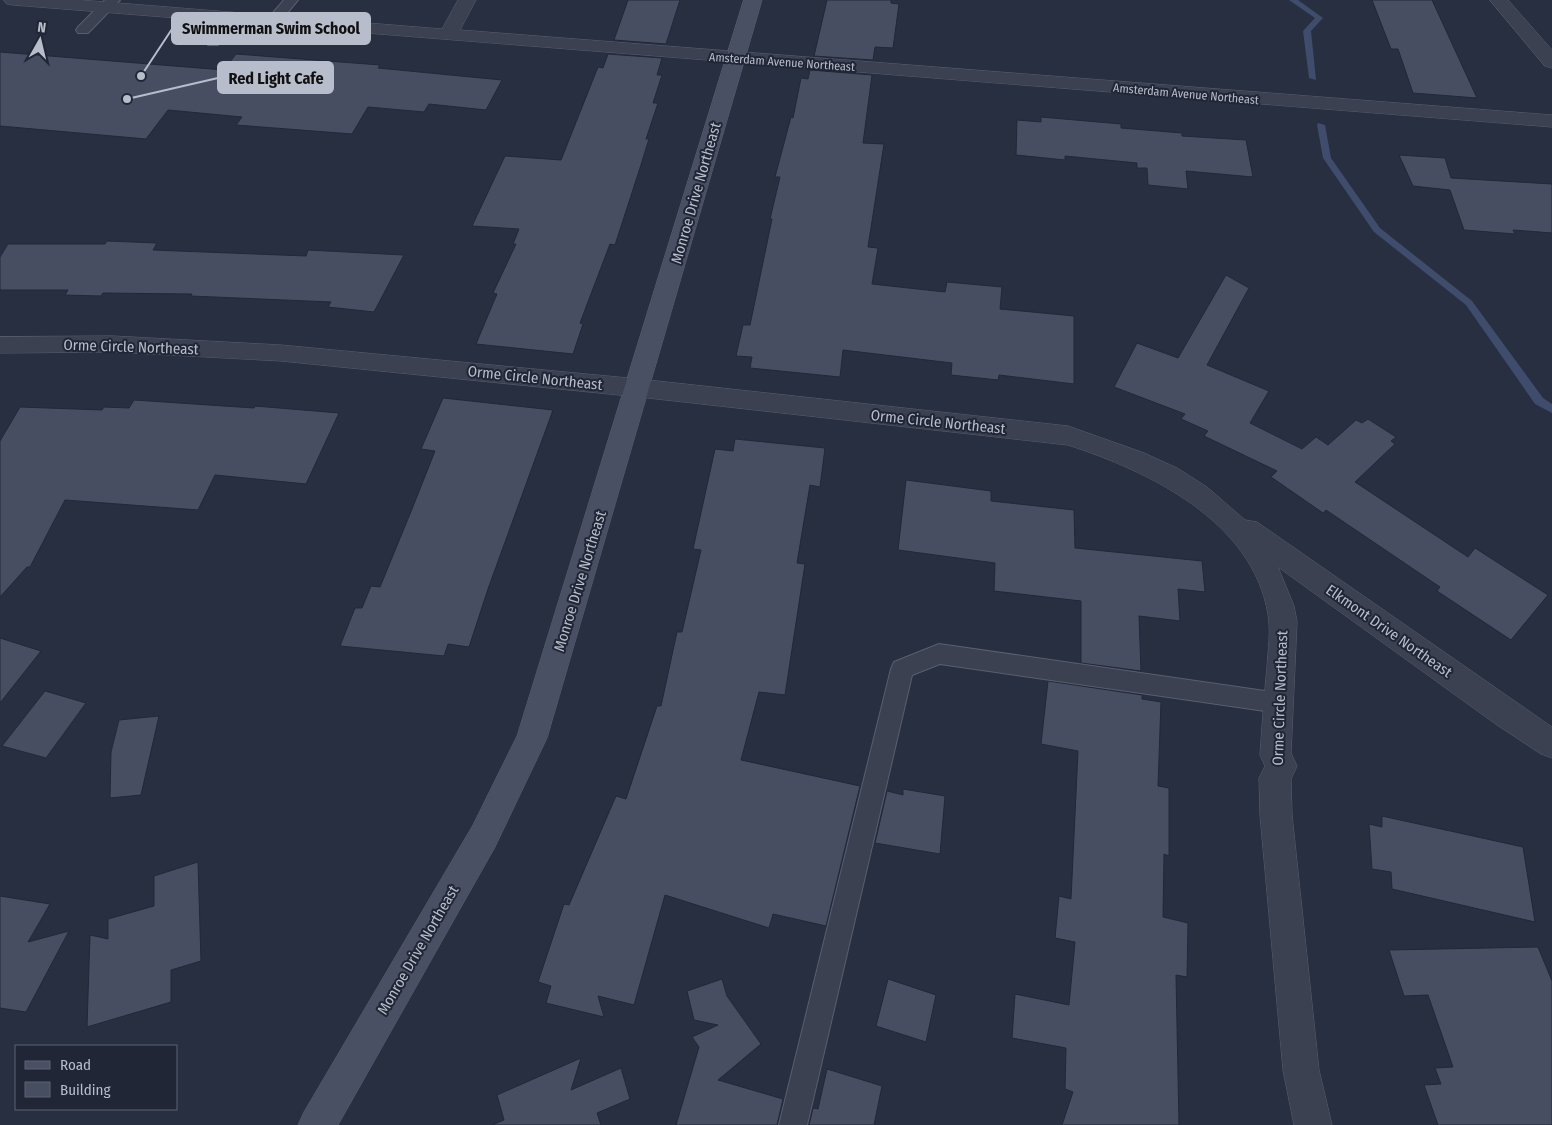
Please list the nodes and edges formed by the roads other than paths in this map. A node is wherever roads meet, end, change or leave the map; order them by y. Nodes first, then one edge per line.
1 (13, 0) edge
2 (291, 0) edge
3 (467, 0) edge
4 (753, 0) edge
5 (1499, 0) edge
6 (108, 4) edge
7 (236, 18) junction
8 (273, 21) junction
9 (83, 30) dead end
10 (448, 35) junction
11 (213, 42) dead end
12 (736, 58) junction
13 (1552, 62) edge
14 (1552, 102) edge
15 (1510, 118) junction
16 (1552, 121) edge
17 (1552, 134) edge
18 (0, 345) edge
19 (639, 388) junction
20 (1228, 516) junction
21 (1279, 703) junction
22 (1552, 744) edge
23 (317, 1125) edge
24 (793, 1125) edge
25 (1313, 1125) edge

1 - 6 street, Amsterdam Avenue Northeast
2 - 8 lane
3 - 10 street
4 - 12 main road, Monroe Drive Northeast
5 - 13 street
6 - 7 street, Amsterdam Avenue Northeast
6 - 9 lane
7 - 8 street, Amsterdam Avenue Northeast
7 - 11 lane
8 - 10 street, Amsterdam Avenue Northeast
10 - 12 street, Amsterdam Avenue Northeast
12 - 15 street, Amsterdam Avenue Northeast
12 - 19 main road, Monroe Drive Northeast
14 - 15 street
15 - 16 street, Amsterdam Avenue Northeast
15 - 17 street
18 - 19 street, Orme Circle Northeast
19 - 20 street, Orme Circle Northeast
19 - 23 main road, Monroe Drive Northeast
20 - 21 street, Orme Circle Northeast
20 - 22 street, Elkmont Drive Northeast
21 - 24 lane
21 - 25 street, Orme Circle Northeast

